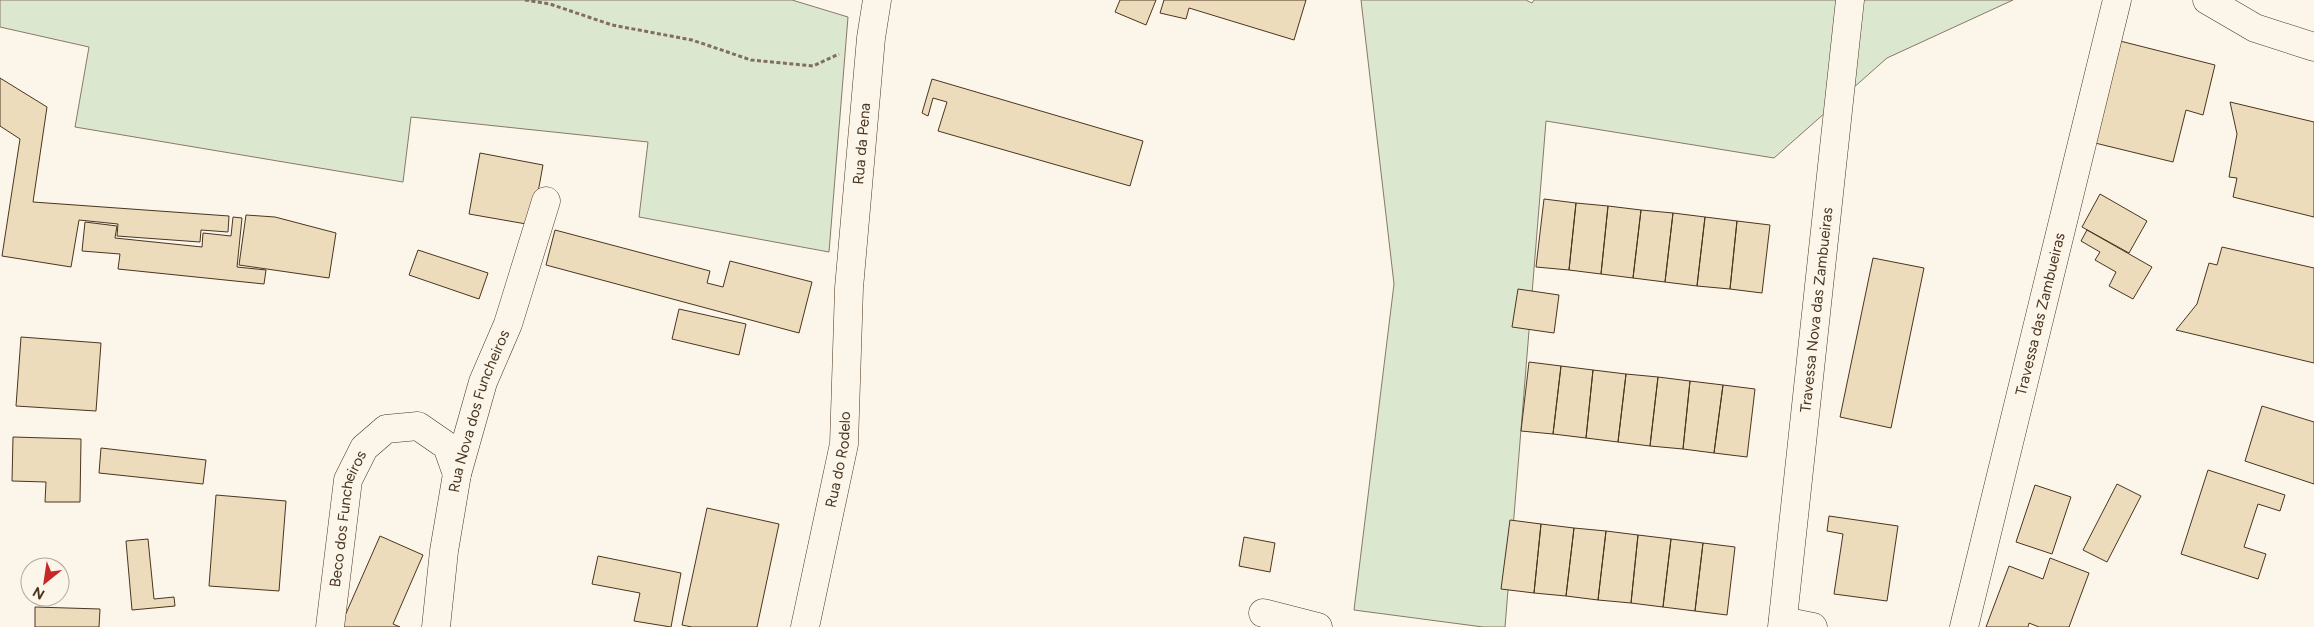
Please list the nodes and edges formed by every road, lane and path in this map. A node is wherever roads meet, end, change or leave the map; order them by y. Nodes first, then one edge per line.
1 (525, 0) edge
2 (877, 0) edge
3 (1850, 0) edge
4 (2117, 0) edge
5 (2207, 0) edge
6 (871, 38) junction
7 (2314, 47) edge
8 (546, 201) dead end
9 (849, 288) joint
10 (457, 474) junction
11 (1264, 613) dead end
12 (1783, 624) edge
13 (330, 627) edge
14 (436, 627) edge
15 (805, 627) edge
16 (1318, 627) edge
17 (1813, 627) edge
18 (1964, 627) edge

1 - 6 path
2 - 6 street, Rua da Pena
3 - 12 street, Travessa Nova das Zambueiras
4 - 18 street, Travessa das Zambueiras
5 - 7 street
6 - 9 street, Rua da Pena
8 - 10 street, Rua Nova dos Funcheiros
9 - 15 street, Rua do Rodelo
10 - 13 street, Beco dos Funcheiros
10 - 14 street, Rua Nova dos Funcheiros
11 - 16 street
12 - 17 street

